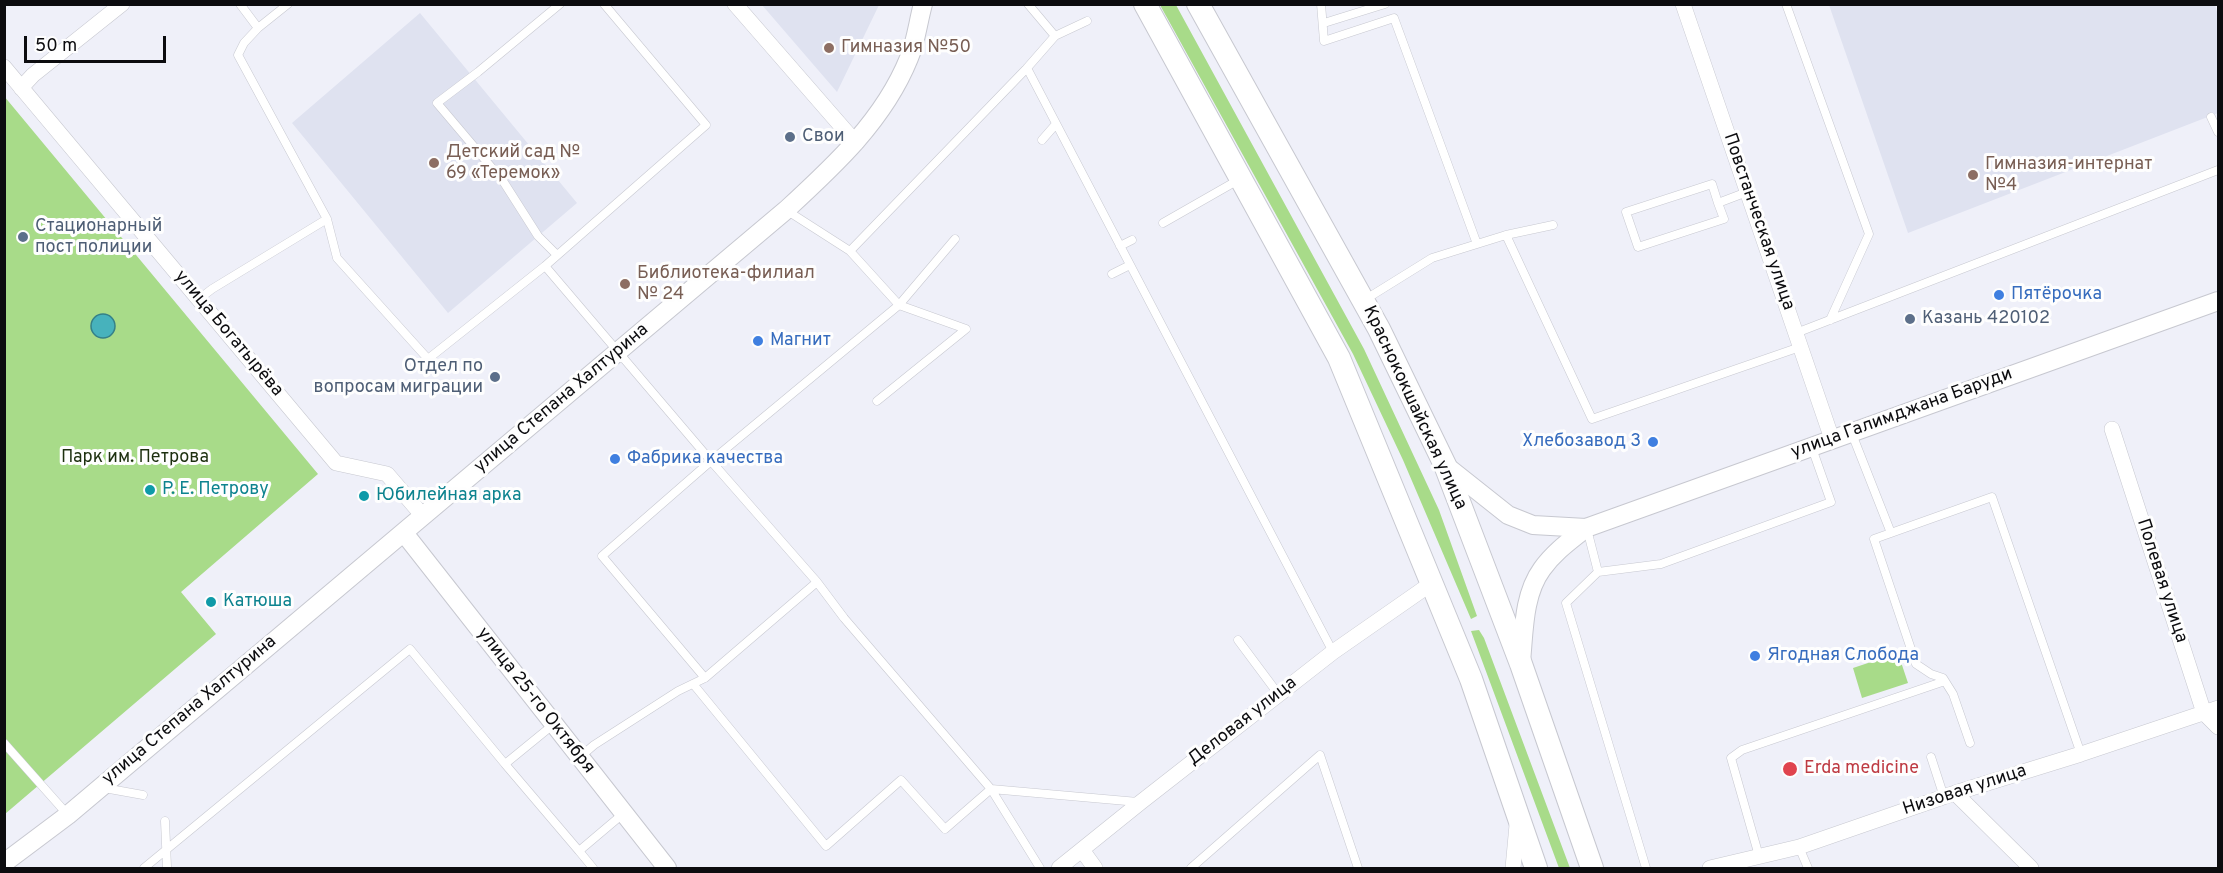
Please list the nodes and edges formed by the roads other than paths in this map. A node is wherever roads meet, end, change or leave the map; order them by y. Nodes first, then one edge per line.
1 (122, 4) edge
2 (240, 4) edge
3 (288, 4) edge
4 (560, 4) edge
5 (604, 4) edge
6 (735, 4) edge
7 (923, 4) edge
8 (1029, 4) edge
9 (1145, 4) edge
10 (1198, 4) edge
11 (1321, 4) edge
12 (1385, 4) edge
13 (1683, 4) edge
14 (1786, 4) edge
15 (1087, 21) dead end
16 (1324, 23) junction
17 (258, 28) junction
18 (1055, 36) junction
19 (4, 67) edge
20 (1027, 68) junction
21 (21, 88) junction
22 (2211, 117) dead end
23 (1056, 124) junction
24 (2218, 132) edge
25 (1042, 140) dead end
26 (856, 143) junction
27 (2218, 170) edge
28 (1241, 178) junction
29 (1747, 192) junction
30 (1718, 203) junction
31 (786, 210) junction
32 (327, 219) junction
33 (1163, 223) dead end
34 (1553, 225) dead end
35 (1506, 235) junction
36 (955, 239) dead end
37 (1132, 240) dead end
38 (1477, 244) junction
39 (1120, 246) junction
40 (850, 252) junction
41 (557, 255) junction
42 (1130, 265) junction
43 (545, 266) junction
44 (1112, 274) dead end
45 (199, 300) junction
46 (1363, 301) junction
47 (2218, 301) edge
48 (899, 305) junction
49 (1830, 320) junction
50 (1798, 340) junction
51 (619, 352) junction
52 (877, 401) dead end
53 (2112, 429) dead end
54 (1851, 432) junction
55 (1832, 439) junction
56 (1811, 446) junction
57 (711, 461) junction
58 (1445, 465) junction
59 (423, 516) junction
60 (1586, 528) junction
61 (404, 533) junction
62 (1891, 533) junction
63 (1598, 572) junction
64 (817, 582) junction
65 (1432, 583) junction
66 (1238, 640) dead end
67 (1333, 652) junction
68 (1521, 664) junction
69 (705, 678) junction
70 (1945, 681) junction
71 (694, 685) junction
72 (1279, 694) junction
73 (2211, 711) edge
74 (554, 724) junction
75 (2218, 727) edge
76 (4, 742) edge
77 (1970, 743) dead end
78 (2081, 754) junction
79 (1931, 757) dead end
80 (579, 758) junction
81 (505, 764) junction
82 (99, 787) junction
83 (991, 789) junction
84 (142, 795) dead end
85 (1950, 795) junction
86 (1141, 802) junction
87 (624, 813) junction
88 (68, 815) junction
89 (1518, 816) junction
90 (165, 821) dead end
91 (1798, 847) junction
92 (166, 850) junction
93 (1082, 850) junction
94 (579, 851) junction
95 (1759, 856) junction
96 (4, 863) edge
97 (167, 867) dead end
98 (144, 868) edge
99 (593, 868) edge
100 (667, 868) edge
101 (1040, 868) edge
102 (1059, 868) edge
103 (1095, 868) edge
104 (1191, 868) edge
105 (1358, 868) edge
106 (1513, 868) edge
107 (1536, 868) edge
108 (1592, 868) edge
109 (1646, 868) edge
110 (1710, 868) edge
111 (1808, 868) edge
112 (2031, 868) edge

1 - 21 street
2 - 17 lane
3 - 17 lane
4 - 41 lane
5 - 41 lane
6 - 26 street
7 - 26 street, улица Степана Халтурина
8 - 18 lane
9 - 28 main road
10 - 46 main road, Краснококшайская улица
11 - 16 lane
12 - 16 lane
13 - 29 street, Повстанческая улица
14 - 49 lane
15 - 18 lane
16 - 38 lane
17 - 32 lane
18 - 20 lane
19 - 21 street, улица Богатырёва
20 - 23 lane
20 - 40 lane
21 - 45 street, улица Богатырёва
22 - 24 lane
23 - 25 lane
23 - 39 lane
26 - 31 street, улица Степана Халтурина
27 - 49 lane
28 - 33 lane
28 - 65 main road
29 - 30 lane
29 - 50 street, Повстанческая улица
30 - 30 lane
31 - 40 lane
31 - 51 street, улица Степана Халтурина
32 - 43 lane
32 - 45 lane
34 - 35 lane
35 - 38 lane
35 - 50 lane
36 - 48 lane
37 - 39 lane
38 - 46 lane
39 - 42 lane
40 - 48 lane
41 - 43 lane
42 - 44 lane
42 - 67 lane
43 - 51 lane
45 - 59 street, улица Богатырёва
46 - 58 main road, Краснококшайская улица
47 - 54 street, улица Галимджана Баруди
48 - 52 lane
48 - 57 lane
49 - 50 lane
50 - 55 street, Повстанческая улица
51 - 57 lane
51 - 59 street, улица Степана Халтурина
53 - 73 street, Полевая улица
54 - 55 street, улица Галимджана Баруди
54 - 62 lane
55 - 56 street, улица Галимджана Баруди
56 - 60 street, улица Галимджана Баруди
56 - 63 lane
57 - 64 lane
57 - 69 lane
58 - 60 street, улица Галимджана Баруди
58 - 68 main road, Краснококшайская улица
59 - 61 street, улица Степана Халтурина
60 - 63 lane
60 - 68 street, улица Галимджана Баруди
61 - 74 street, улица 25-го Октября
61 - 82 street, улица Степана Халтурина
62 - 70 lane
62 - 78 lane
63 - 109 lane
64 - 69 lane
64 - 83 lane
65 - 67 street, Деловая улица
65 - 89 main road
66 - 72 lane
67 - 72 street, Деловая улица
68 - 108 main road, Краснококшайская улица
69 - 71 lane
70 - 77 lane
70 - 95 lane
71 - 80 lane
71 - 83 lane
72 - 86 street, Деловая улица
73 - 75 street, Полевая улица
73 - 78 street, Низовая улица
74 - 80 street, улица 25-го Октября
74 - 81 lane
76 - 88 lane
78 - 85 street, Низовая улица
79 - 85 lane
80 - 87 street, улица 25-го Октября
81 - 92 lane
81 - 94 lane
82 - 84 lane
82 - 88 street, улица Степана Халтурина
83 - 86 lane
83 - 101 lane
85 - 91 street, Низовая улица
85 - 112 street
86 - 93 street, Деловая улица
87 - 94 lane
87 - 100 street, улица 25-го Октября
88 - 96 street, улица Степана Халтурина
89 - 106 street
89 - 107 main road
90 - 92 lane
91 - 95 street, Низовая улица
91 - 111 lane
92 - 97 lane
92 - 98 lane
93 - 102 street, Деловая улица
93 - 103 street
94 - 99 lane
95 - 110 street, Низовая улица
104 - 105 lane

